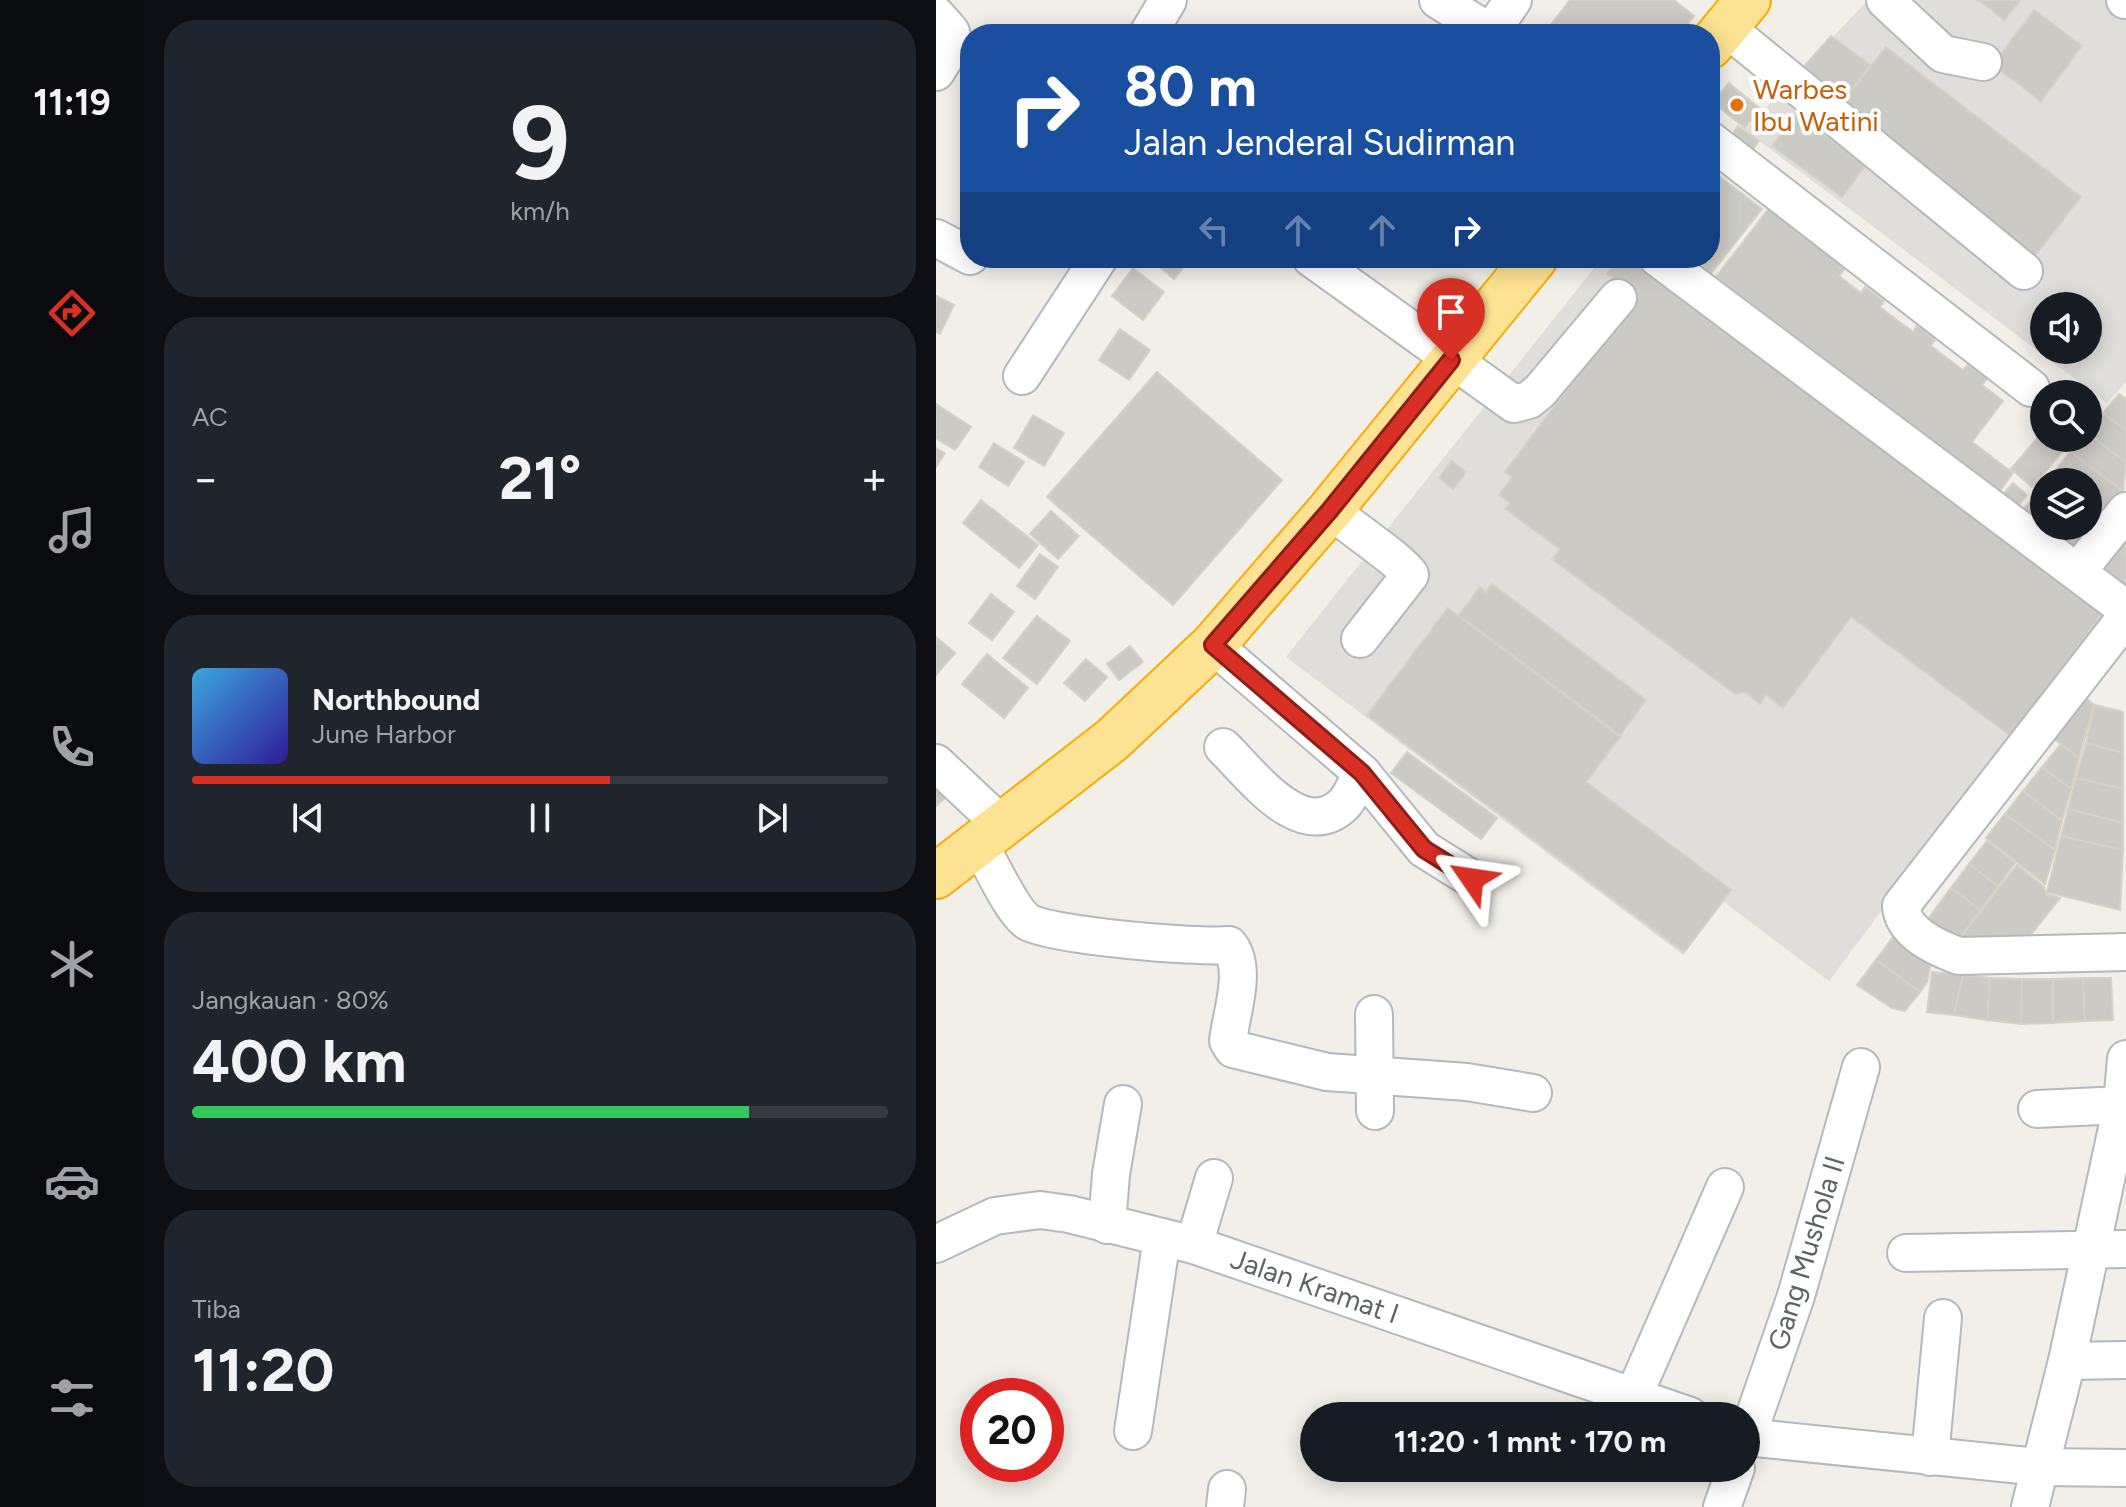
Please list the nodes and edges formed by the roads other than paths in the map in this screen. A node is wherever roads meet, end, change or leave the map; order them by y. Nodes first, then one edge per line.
1 (1168, 0) edge
2 (1438, 0) edge
3 (1513, 0) edge
4 (1885, 0) edge
5 (936, 15) edge
6 (1154, 24) edge
7 (1477, 24) edge
8 (1498, 24) edge
9 (1728, 24) edge
10 (1983, 62) dead end
11 (936, 72) edge
12 (1720, 148) edge
13 (936, 238) edge
14 (960, 251) edge
15 (1092, 268) edge
16 (1325, 268) edge
17 (1527, 268) edge
18 (1671, 268) edge
19 (2024, 271) dead end
20 (1618, 298) dead end
21 (1451, 360) junction
22 (1022, 376) dead end
23 (2030, 387) edge
24 (1330, 510) junction
25 (2126, 511) edge
26 (2077, 572) junction
27 (2126, 609) edge
28 (2126, 617) edge
29 (1360, 639) dead end
30 (1213, 645) junction
31 (1223, 747) dead end
32 (936, 763) edge
33 (1362, 773) junction
34 (991, 834) junction
35 (936, 876) edge
36 (1472, 879) dead end
37 (2126, 952) edge
38 (1374, 1014) dead end
39 (2126, 1059) edge
40 (1861, 1067) dead end
41 (1375, 1075) junction
42 (1533, 1093) dead end
43 (1123, 1104) dead end
44 (2124, 1105) edge
45 (2037, 1109) dead end
46 (1375, 1111) dead end
47 (1214, 1178) dead end
48 (1725, 1187) dead end
49 (1107, 1225) junction
50 (1178, 1242) junction
51 (936, 1244) edge
52 (2126, 1249) edge
53 (2089, 1250) junction
54 (1906, 1253) dead end
55 (1943, 1318) dead end
56 (2126, 1360) edge
57 (2067, 1361) junction
58 (1634, 1395) junction
59 (1653, 1402) edge
60 (1759, 1402) edge
61 (1133, 1431) dead end
62 (1760, 1439) edge
63 (1930, 1457) junction
64 (2039, 1467) junction
65 (2126, 1468) edge
66 (1731, 1482) edge
67 (1722, 1507) edge
68 (2030, 1507) edge

1 - 6 street
2 - 7 street
3 - 8 street
4 - 10 street
5 - 11 street
9 - 19 street
12 - 23 street
13 - 14 street
15 - 22 street
16 - 21 street
17 - 21 highway
18 - 26 street
20 - 21 street
21 - 24 highway
24 - 29 street
24 - 30 highway
25 - 26 street
26 - 27 street
28 - 37 street
30 - 33 street
30 - 34 highway
31 - 33 street
32 - 34 street
33 - 36 street
34 - 35 highway
34 - 41 street
38 - 41 street
39 - 44 street
40 - 60 street, Gang Mushola II
41 - 42 street
41 - 46 street
43 - 49 street
44 - 45 street
44 - 53 street
47 - 50 street
48 - 58 street
49 - 50 street, Jalan Kramat I
49 - 51 street, Jalan Kramat I
50 - 58 street, Jalan Kramat I
50 - 61 street
52 - 53 street
53 - 54 street
53 - 57 street
55 - 63 street
56 - 57 street
57 - 64 street
58 - 59 street, Jalan Kramat I
62 - 63 street
63 - 64 street
64 - 65 street
64 - 68 street
66 - 67 street

